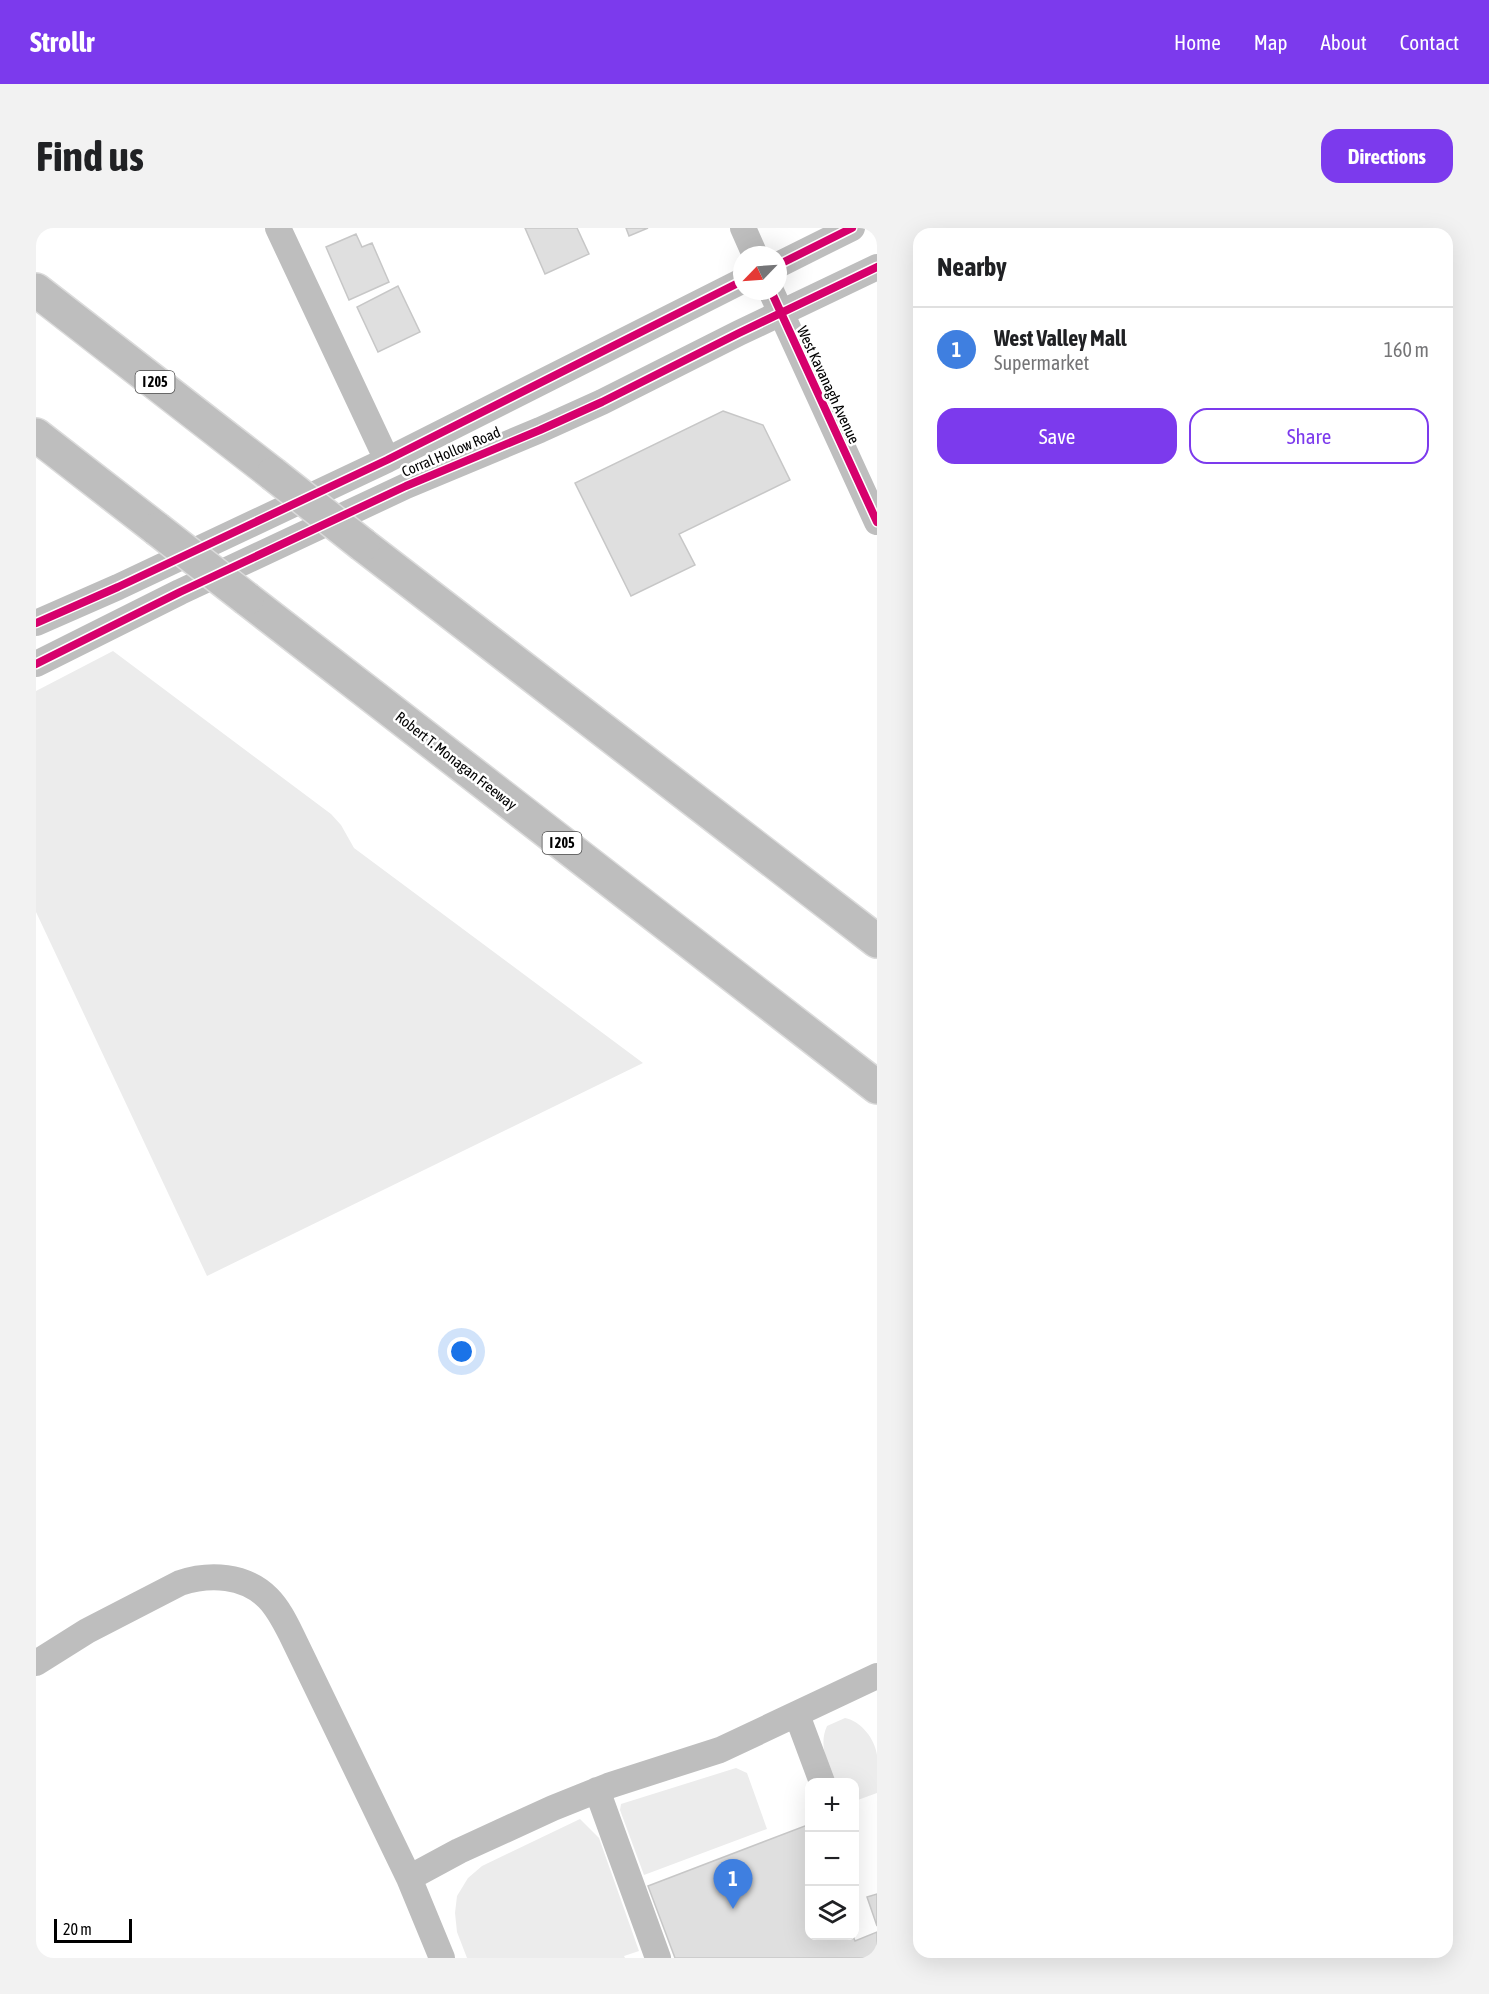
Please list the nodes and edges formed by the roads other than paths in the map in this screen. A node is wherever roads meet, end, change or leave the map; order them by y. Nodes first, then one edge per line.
1 (278, 228) edge
2 (743, 228) edge
3 (852, 228) edge
4 (751, 246) edge
5 (787, 260) edge
6 (877, 267) edge
7 (733, 286) edge
8 (36, 290) edge
9 (776, 302) edge
10 (36, 435) edge
11 (387, 460) junction
12 (877, 522) edge
13 (36, 623) edge
14 (36, 664) edge
15 (877, 941) edge
16 (877, 1087) edge
17 (36, 1663) edge
18 (877, 1677) edge
19 (797, 1715) junction
20 (821, 1778) edge
21 (597, 1790) junction
22 (409, 1878) junction
23 (442, 1958) edge
24 (658, 1958) edge

1 - 11 street
2 - 4 street
3 - 5 street
6 - 9 street, Corral Hollow Road
7 - 11 street, Corral Hollow Road
8 - 15 highway, I 205, bridge
9 - 12 street, West Kavanagh Avenue
9 - 14 street, Corral Hollow Road
10 - 16 highway, Robert T. Monagan Freeway / I 205, bridge
11 - 13 street, Corral Hollow Road
17 - 22 street
18 - 19 street
19 - 20 street
19 - 21 street
21 - 22 street
21 - 24 street
22 - 23 street

